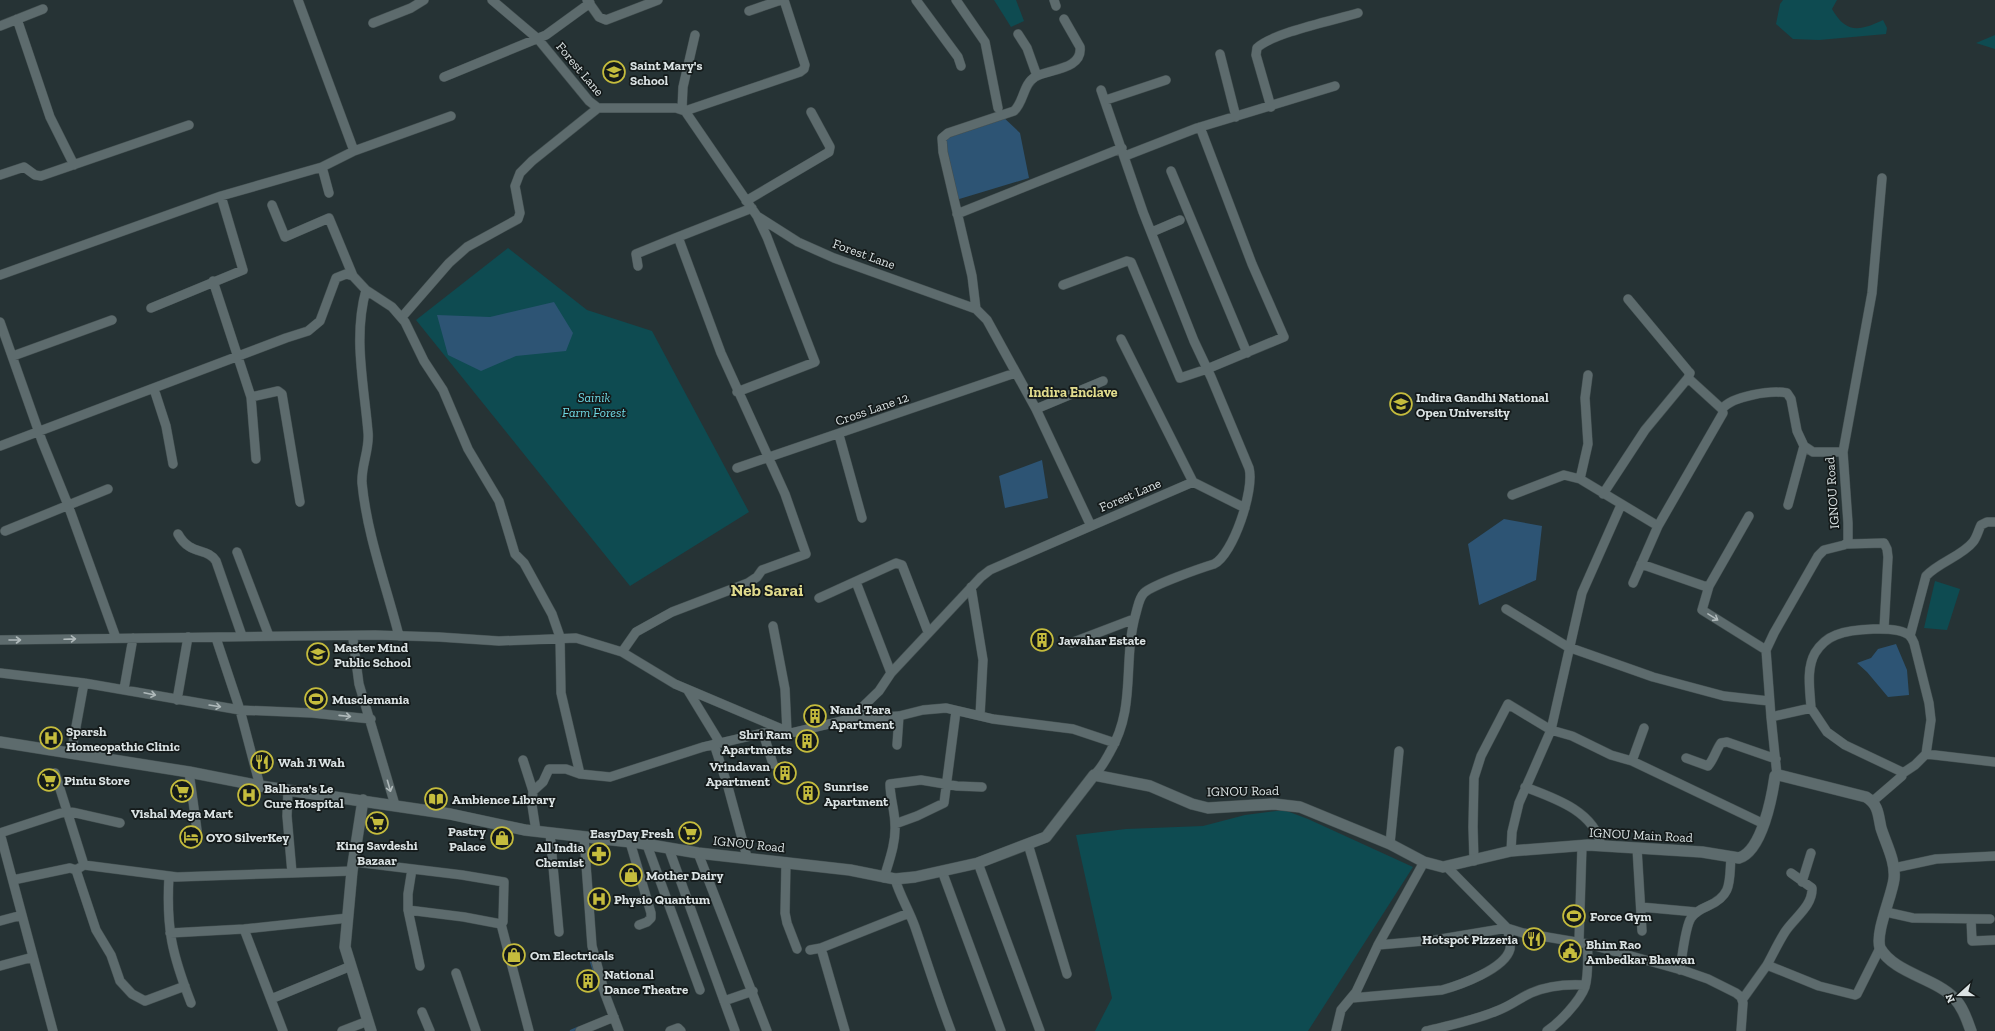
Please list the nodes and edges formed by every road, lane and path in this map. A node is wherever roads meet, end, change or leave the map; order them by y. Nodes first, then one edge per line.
1 (298, 0) edge
2 (424, 0) edge
3 (492, 0) edge
4 (658, 0) edge
5 (781, 0) edge
6 (784, 0) edge
7 (916, 0) edge
8 (956, 0) edge
9 (589, 1) edge
10 (43, 9) dead end
11 (749, 11) dead end
12 (1358, 13) dead end
13 (17, 19) junction
14 (1064, 19) dead end
15 (373, 24) dead end
16 (0, 26) edge
17 (1018, 34) dead end
18 (695, 35) dead end
19 (538, 39) junction
20 (1220, 54) dead end
21 (961, 66) dead end
22 (1037, 76) junction
23 (444, 77) dead end
24 (1166, 80) dead end
25 (1335, 86) dead end
26 (1101, 90) dead end
27 (1106, 100) junction
28 (1271, 107) junction
29 (598, 108) junction
30 (998, 108) dead end
31 (684, 110) junction
32 (812, 112) dead end
33 (452, 116) dead end
34 (1236, 116) junction
35 (189, 125) dead end
36 (1200, 127) junction
37 (354, 151) junction
38 (1124, 152) junction
39 (74, 165) junction
40 (322, 167) junction
41 (1171, 171) dead end
42 (0, 175) edge
43 (1882, 178) dead end
44 (329, 193) dead end
45 (221, 196) junction
46 (746, 201) junction
47 (272, 205) dead end
48 (752, 208) junction
49 (958, 214) junction
50 (757, 216) junction
51 (1180, 220) dead end
52 (1152, 232) junction
53 (678, 237) junction
54 (638, 266) dead end
55 (0, 275) edge
56 (353, 276) junction
57 (213, 281) junction
58 (1063, 285) dead end
59 (366, 290) junction
60 (1628, 299) dead end
61 (151, 308) dead end
62 (976, 309) junction
63 (402, 317) junction
64 (112, 320) dead end
65 (0, 322) edge
66 (1122, 339) dead end
67 (1247, 353) junction
68 (13, 356) junction
69 (238, 357) junction
70 (1207, 369) junction
71 (1015, 373) junction
72 (1588, 374) dead end
73 (1688, 378) junction
74 (1103, 381) dead end
75 (154, 389) junction
76 (737, 392) junction
77 (251, 398) junction
78 (1036, 409) junction
79 (1722, 409) junction
80 (39, 432) junction
81 (839, 434) junction
82 (0, 446) edge
83 (1804, 446) junction
84 (1843, 452) junction
85 (768, 458) junction
86 (256, 459) dead end
87 (173, 464) dead end
88 (737, 468) dead end
89 (1580, 478) junction
90 (1193, 482) junction
91 (108, 489) dead end
92 (1603, 494) junction
93 (1512, 496) dead end
94 (300, 502) dead end
95 (68, 505) junction
96 (1621, 505) junction
97 (1788, 505) dead end
98 (1245, 508) junction
99 (1749, 516) dead end
100 (862, 518) dead end
101 (1995, 522) edge
102 (1091, 526) junction
103 (1658, 526) junction
104 (5, 531) dead end
105 (178, 534) dead end
106 (1847, 544) junction
107 (237, 552) dead end
108 (1641, 564) junction
109 (856, 582) junction
110 (1633, 583) dead end
111 (1709, 586) junction
112 (971, 587) junction
113 (819, 598) dead end
114 (1506, 609) dead end
115 (1134, 619) junction
116 (773, 626) dead end
117 (1884, 629) junction
118 (928, 632) junction
119 (242, 636) junction
120 (269, 636) junction
121 (399, 636) junction
122 (1910, 636) junction
123 (188, 637) junction
124 (560, 637) junction
125 (116, 638) junction
126 (133, 638) junction
127 (216, 638) junction
128 (353, 639) dead end
129 (0, 640) edge
130 (1071, 643) dead end
131 (1568, 647) junction
132 (1766, 650) junction
133 (622, 652) junction
134 (0, 673) edge
135 (892, 673) junction
136 (84, 683) junction
137 (124, 689) junction
138 (687, 689) junction
139 (177, 700) junction
140 (1769, 701) junction
141 (1811, 708) junction
142 (240, 710) junction
143 (956, 710) junction
144 (899, 716) junction
145 (980, 716) junction
146 (1771, 717) junction
147 (371, 719) junction
148 (850, 719) junction
149 (1644, 728) dead end
150 (1551, 730) junction
151 (787, 732) junction
152 (763, 733) junction
153 (0, 742) edge
154 (1115, 743) junction
155 (717, 744) junction
156 (897, 745) dead end
157 (1399, 751) dead end
158 (71, 754) junction
159 (1926, 754) junction
160 (1686, 758) dead end
161 (1776, 759) junction
162 (523, 760) dead end
163 (1632, 761) junction
164 (1995, 762) edge
165 (773, 764) dead end
166 (189, 772) junction
167 (55, 773) dead end
168 (1903, 773) junction
169 (580, 774) junction
170 (1777, 774) junction
171 (1094, 775) junction
172 (946, 785) junction
173 (260, 786) junction
174 (982, 787) dead end
175 (1525, 788) junction
176 (288, 790) junction
177 (533, 791) junction
178 (363, 800) junction
179 (1873, 801) junction
180 (395, 805) junction
181 (67, 811) junction
182 (120, 823) dead end
183 (895, 824) junction
184 (1764, 824) junction
185 (197, 830) dead end
186 (536, 831) junction
187 (0, 833) edge
188 (550, 833) junction
189 (584, 837) junction
190 (630, 842) junction
191 (1028, 844) junction
192 (1390, 844) junction
193 (647, 845) junction
194 (1601, 845) junction
195 (1582, 846) junction
196 (1637, 848) junction
197 (669, 849) junction
198 (1511, 851) junction
199 (698, 853) junction
200 (1811, 853) dead end
201 (1995, 856) edge
202 (747, 857) junction
203 (1730, 857) junction
204 (1474, 860) junction
205 (3, 861) edge
206 (786, 862) junction
207 (978, 862) junction
208 (1424, 862) junction
209 (353, 866) junction
210 (1447, 867) junction
211 (80, 868) junction
212 (1894, 868) junction
213 (412, 869) junction
214 (942, 871) junction
215 (292, 873) junction
216 (1791, 873) dead end
217 (169, 876) junction
218 (884, 878) junction
219 (895, 879) junction
220 (12, 880) junction
221 (1802, 882) junction
222 (1641, 907) junction
223 (408, 910) junction
224 (909, 912) junction
225 (1696, 912) junction
226 (1886, 912) junction
227 (22, 915) junction
228 (348, 918) junction
229 (1971, 919) junction
230 (1990, 919) dead end
231 (0, 921) edge
232 (501, 924) junction
233 (639, 925) dead end
234 (1507, 928) junction
235 (244, 929) junction
236 (1642, 931) dead end
237 (559, 932) dead end
238 (170, 933) junction
239 (1995, 940) edge
240 (1584, 942) junction
241 (1378, 945) junction
242 (821, 948) junction
243 (1880, 948) junction
244 (796, 949) dead end
245 (810, 950) dead end
246 (33, 956) junction
247 (1768, 965) junction
248 (0, 966) edge
249 (352, 966) junction
250 (420, 966) dead end
251 (1680, 970) junction
252 (456, 973) dead end
253 (1067, 974) dead end
254 (1585, 985) junction
255 (185, 986) junction
256 (700, 990) dead end
257 (753, 991) junction
258 (1352, 998) junction
259 (271, 999) junction
260 (1742, 1000) junction
261 (724, 1001) junction
262 (191, 1003) dead end
263 (422, 1012) dead end
264 (614, 1017) junction
265 (369, 1026) edge
266 (53, 1031) edge
267 (283, 1031) edge
268 (342, 1031) edge
269 (430, 1031) edge
270 (476, 1031) edge
271 (529, 1031) edge
272 (580, 1031) edge
273 (619, 1031) edge
274 (670, 1031) edge
275 (681, 1031) edge
276 (735, 1031) edge
277 (767, 1031) edge
278 (844, 1031) edge
279 (951, 1031) edge
280 (1001, 1031) edge
281 (1040, 1031) edge
282 (1336, 1031) edge
283 (1426, 1031) edge
284 (1547, 1031) edge
285 (1741, 1031) edge
286 (1971, 1031) edge

1 - 37 street
2 - 15 street
3 - 19 street, Forest Lane
4 - 9 street
5 - 11 street
6 - 31 street
7 - 21 street
8 - 30 street
9 - 19 street
10 - 13 street
12 - 28 street
13 - 16 street
13 - 39 street
14 - 22 street
17 - 22 street
18 - 31 street
19 - 23 street
19 - 29 street, Forest Lane
20 - 34 street
22 - 49 street
24 - 27 street
25 - 28 street
26 - 27 street
27 - 38 street
28 - 34 street
29 - 31 street, Forest Lane
29 - 63 street
31 - 46 street, Forest Lane
32 - 46 street
33 - 37 street
34 - 36 street
35 - 39 street
36 - 38 street
36 - 67 street
37 - 40 street
38 - 49 street
38 - 52 street
39 - 42 street
40 - 44 street
40 - 45 street
41 - 67 street
43 - 84 street, IGNOU Road
45 - 55 street
45 - 57 street
46 - 48 street, Forest Lane
47 - 56 street
48 - 50 street, Forest Lane
48 - 53 street
49 - 62 street
50 - 62 street, Forest Lane
50 - 76 street
51 - 52 street
52 - 70 street
53 - 54 street
53 - 76 street
56 - 59 street
56 - 69 street
57 - 61 street
57 - 69 street
58 - 70 street
59 - 63 street
59 - 121 street
60 - 73 street
62 - 71 street, Forest Lane
63 - 124 street
64 - 68 street
65 - 68 street
66 - 90 street
67 - 70 street
68 - 80 street
69 - 75 street
69 - 77 street
70 - 98 street
71 - 78 street, Forest Lane
71 - 81 street, Cross Lane 12
72 - 89 street
73 - 79 street
73 - 92 street
74 - 78 street
75 - 80 street
75 - 87 street
76 - 85 street
77 - 86 street
77 - 94 street
78 - 102 street, Forest Lane
79 - 83 street
79 - 103 street
80 - 82 street
80 - 95 street
81 - 85 street, Cross Lane 12
81 - 100 street
83 - 84 street
83 - 97 street
84 - 106 street, IGNOU Road
85 - 88 street, Cross Lane 12
85 - 133 street
89 - 92 street
89 - 93 street
90 - 98 street
90 - 102 street, Forest Lane
91 - 95 street
92 - 96 street
95 - 104 street
95 - 125 street
96 - 103 street
96 - 131 street
98 - 115 street
99 - 111 street
101 - 122 street
102 - 112 street
103 - 108 street
105 - 119 street
106 - 117 street
106 - 132 street, IGNOU Road
107 - 120 street
108 - 110 street
108 - 111 street
109 - 113 street
109 - 118 street
109 - 135 street
111 -> 132 street
112 - 118 street
112 - 145 street
114 - 131 street
115 - 130 street
115 - 154 street
116 - 151 street
117 - 122 street
117 - 141 street
118 - 135 street
119 - 120 street
119 - 127 street
120 - 121 street
121 - 124 street
122 - 159 street
123 - 126 street
123 - 127 street
123 - 139 street
124 - 133 street
124 - 169 street
125 - 126 street
129 -> 125 street
126 - 137 street
127 - 142 street
128 - 147 street
131 - 140 street
131 - 150 street
132 - 140 street, IGNOU Road
133 - 138 street
134 - 136 street
135 - 148 street
136 - 137 street
136 - 158 street
137 -> 139 street
138 - 151 street
138 - 155 street
139 -> 142 street
140 - 146 street, IGNOU Road
141 - 146 street
141 - 168 street
142 -> 147 street
142 - 173 street
143 - 144 street
143 - 145 street
143 - 172 street
144 - 148 street
144 - 156 street
145 - 154 street
146 - 161 street, IGNOU Road
147 -> 180 street
148 - 151 street
149 - 163 street
150 - 163 street
150 - 175 street
150 - 204 street
151 - 152 street
152 - 155 street
152 - 165 street
153 - 158 street, IGNOU Road
154 - 171 street
155 - 169 street
155 - 202 street
157 - 192 street
158 - 166 street, IGNOU Road
159 - 164 street
159 - 168 street
160 - 161 street
161 - 170 street, IGNOU Road
162 - 177 street
163 - 184 street
166 - 173 street, IGNOU Road
166 - 185 street
167 - 181 street
168 - 179 street
169 - 177 street
170 - 179 street
170 - 184 street, IGNOU Main Road
171 - 191 street, IGNOU Road
171 - 192 street, IGNOU Road
172 - 174 street
172 - 183 street
172 - 183 street
173 - 176 street, IGNOU Road
175 - 194 street
175 - 198 street
176 - 178 street, IGNOU Road
176 - 215 street
177 - 186 street
178 - 180 street, IGNOU Road
178 - 209 street
179 - 212 street
180 - 186 street, IGNOU Road
181 - 182 street
181 - 187 street
181 - 211 street
183 - 218 street
184 - 203 street, IGNOU Main Road
186 - 188 street, IGNOU Road
187 - 205 street
188 - 189 street, IGNOU Road
188 - 237 street
189 - 190 street, IGNOU Road
189 - 264 street
190 - 193 street, IGNOU Road
190 - 233 street
191 - 207 street, IGNOU Road
191 - 253 street
192 - 208 street, IGNOU Road
193 - 197 street, IGNOU Road
193 - 256 street
194 - 195 street, IGNOU Main Road
194 - 196 street, IGNOU Main Road
195 - 198 street, IGNOU Main Road
195 - 240 street
196 - 203 street, IGNOU Main Road
196 - 222 street
197 - 199 street, IGNOU Road
197 - 261 street
198 - 204 street, IGNOU Main Road
199 - 202 street, IGNOU Road
199 - 257 street
200 - 221 street
201 - 212 street
202 - 206 street, IGNOU Road
203 - 225 street
204 - 210 street, IGNOU Main Road
205 - 220 street
206 - 218 street, IGNOU Road
206 - 244 street
207 - 214 street, IGNOU Road
207 - 281 street
208 - 210 street, IGNOU Road
208 - 241 street
209 - 213 street
209 - 215 street
209 - 228 street
210 - 234 street
211 - 217 street
211 - 220 street
211 - 255 street
212 - 226 street
213 - 223 street
213 - 232 street
214 - 219 street, IGNOU Road
214 - 280 street
215 - 217 street
216 - 221 street
217 - 238 street
218 - 219 street, IGNOU Road
219 - 224 street
220 - 227 street
221 - 247 street
222 - 225 street
222 - 236 street
223 - 232 street
223 - 250 street
224 - 242 street
224 - 279 street
225 - 251 street
226 - 229 street
226 - 243 street
227 - 231 street
227 - 246 street
228 - 235 street
228 - 249 street
229 - 230 street
229 - 239 street
232 - 271 street
234 - 240 street
234 - 241 street
234 - 258 street
235 - 238 street
235 - 259 street
238 - 255 street
240 - 251 street
240 - 254 street
241 - 258 street
242 - 245 street
242 - 278 street
243 - 247 street
243 - 286 street
246 - 248 street
246 - 266 street
247 - 260 street
249 - 259 street
249 - 265 street
251 - 260 street
252 - 270 street
254 - 283 street
254 - 284 street
255 - 262 street
257 - 261 street
257 - 277 street
258 - 282 street
259 - 267 street
260 - 285 street
261 - 276 street
263 - 269 street
264 - 272 street
264 - 273 street
265 - 268 street
274 - 275 street

